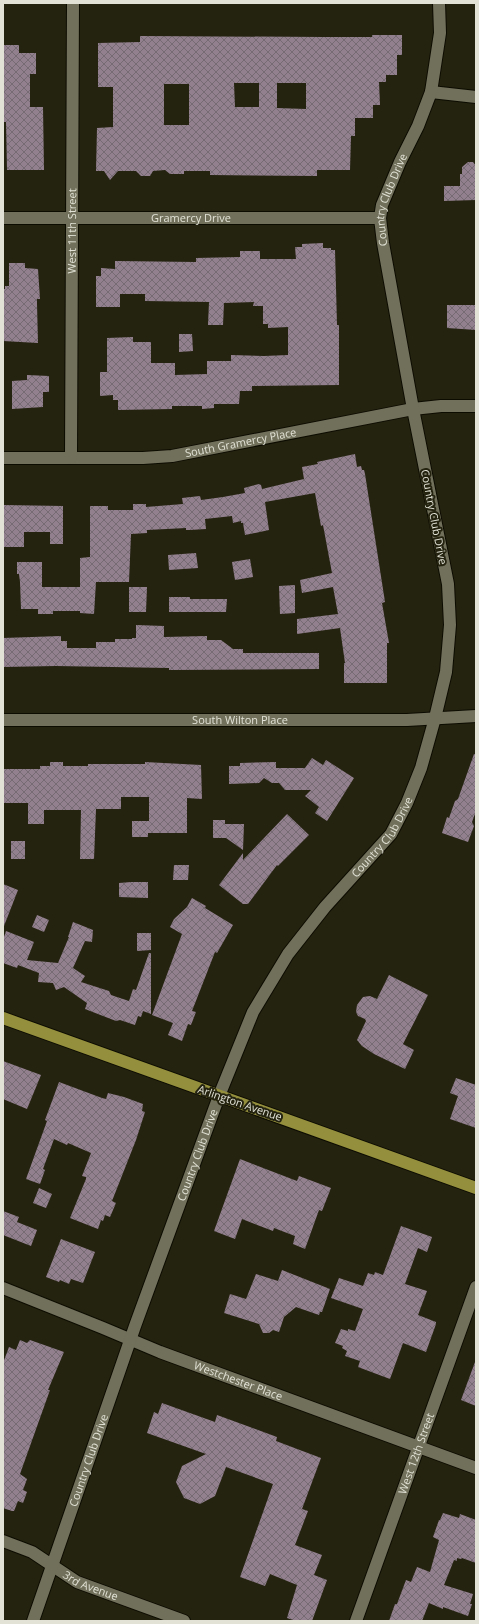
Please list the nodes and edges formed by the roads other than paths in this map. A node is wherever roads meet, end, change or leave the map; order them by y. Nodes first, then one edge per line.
1 (72, 3) edge
2 (439, 3) edge
3 (431, 92) junction
4 (476, 97) edge
5 (3, 218) edge
6 (72, 218) junction
7 (380, 218) junction
8 (476, 406) edge
9 (413, 409) junction
10 (3, 458) edge
11 (72, 458) junction
12 (476, 716) edge
13 (435, 718) junction
14 (3, 720) edge
15 (3, 1018) edge
16 (219, 1096) junction
17 (476, 1188) edge
18 (476, 1287) edge
19 (3, 1288) edge
20 (130, 1340) junction
21 (419, 1447) junction
22 (476, 1468) edge
23 (3, 1541) edge
24 (52, 1566) junction
25 (33, 1621) edge
26 (184, 1621) edge
27 (356, 1621) edge

1 - 6 street, West 11th Street
2 - 3 street, Country Club Drive
3 - 4 street
3 - 7 street, Country Club Drive
5 - 6 street, Gramercy Drive
6 - 7 street, Gramercy Drive
6 - 11 street, West 11th Street
7 - 9 street, Country Club Drive
8 - 9 street, South Gramercy Place
9 - 11 street, South Gramercy Place
9 - 13 street, Country Club Drive
10 - 11 street, South Gramercy Place
12 - 13 street, South Wilton Place
13 - 14 street, South Wilton Place
13 - 16 street, Country Club Drive
15 - 16 main road, Arlington Avenue
16 - 17 main road, Arlington Avenue
16 - 20 street, Country Club Drive
18 - 21 street, West 12th Street
19 - 20 street, Westchester Place
20 - 21 street, Westchester Place
20 - 24 street, Country Club Drive
21 - 22 street, Westchester Place
21 - 27 street, West 12th Street
23 - 24 street, 3rd Avenue
24 - 25 street, Country Club Drive
24 - 26 street, 3rd Avenue

